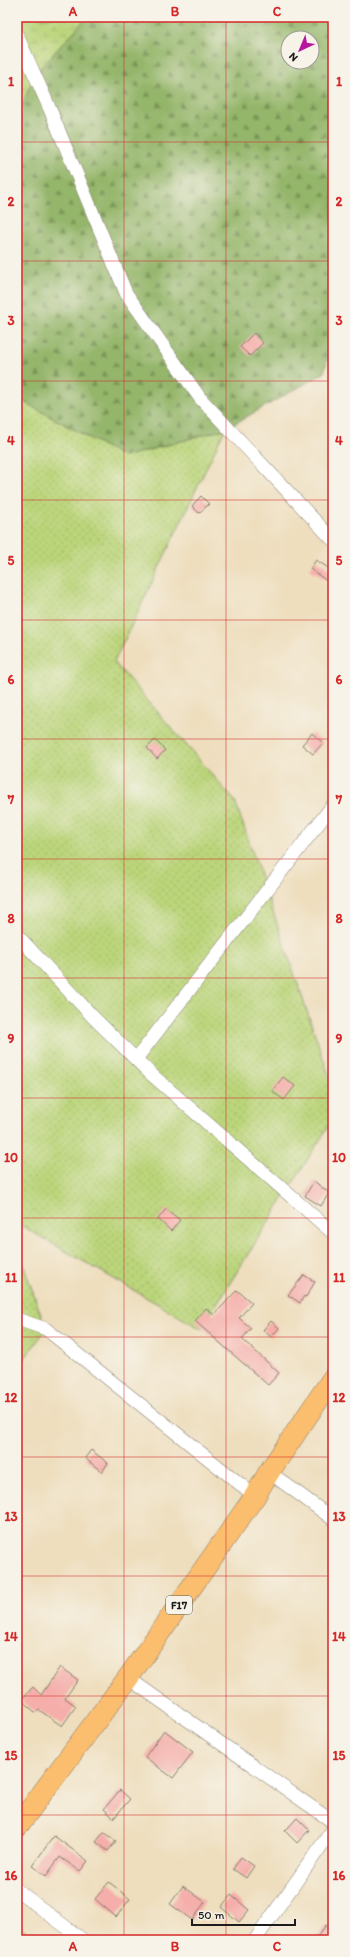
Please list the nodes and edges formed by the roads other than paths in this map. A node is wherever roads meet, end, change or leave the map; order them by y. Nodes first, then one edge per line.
1 (17, 35) edge
2 (333, 540) edge
3 (333, 805) edge
4 (17, 935) edge
5 (136, 1060) junction
6 (333, 1233) edge
7 (17, 1319) edge
8 (333, 1378) edge
9 (269, 1472) junction
10 (255, 1496) junction
11 (333, 1519) edge
12 (128, 1678) junction
13 (333, 1822) edge
14 (17, 1827) edge
15 (333, 1829) edge
16 (17, 1890) edge
17 (83, 1940) edge
18 (255, 1940) edge

1 - 2 street
3 - 5 street
4 - 5 street
5 - 6 street
7 - 10 street
8 - 9 highway, F17
9 - 10 highway, F17
9 - 11 street
10 - 12 highway, F17
12 - 13 street
12 - 14 highway, F17
15 - 18 street
16 - 17 street

